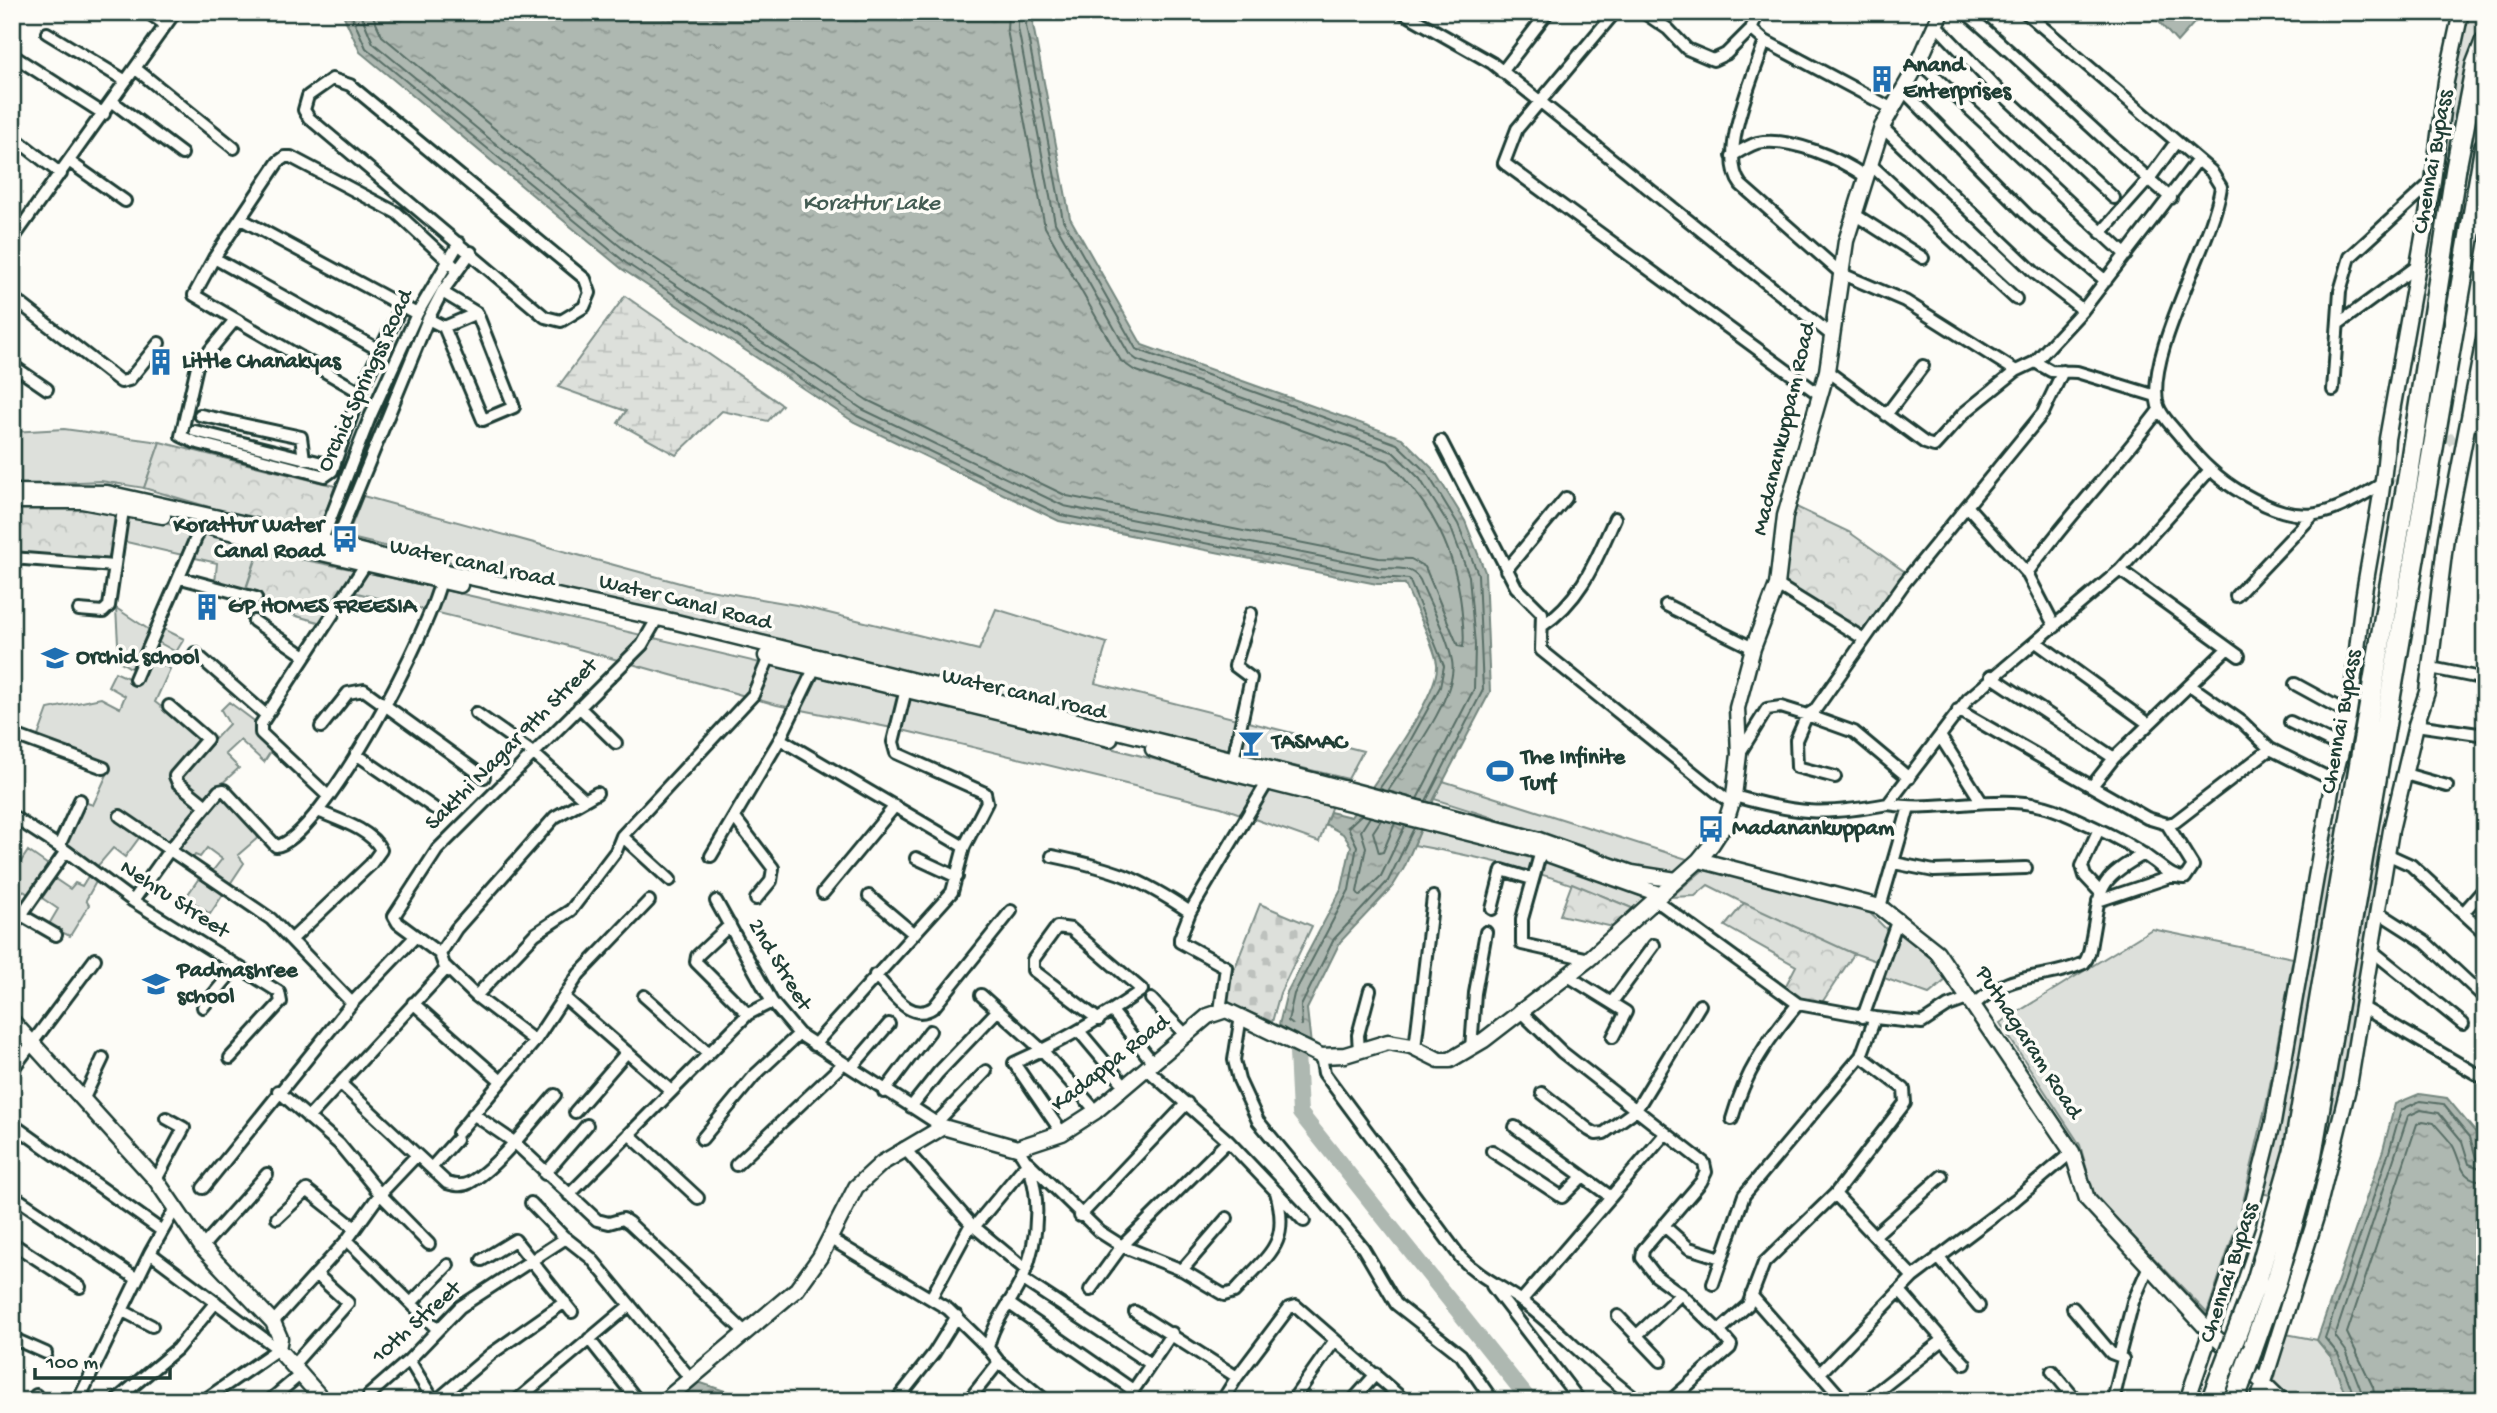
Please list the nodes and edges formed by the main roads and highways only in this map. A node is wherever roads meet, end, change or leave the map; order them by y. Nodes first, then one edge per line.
1 (2461, 12) edge
2 (1938, 18) edge
3 (2485, 42) edge
4 (2485, 146) edge
5 (2485, 334) edge
6 (12, 492) edge
7 (12, 501) edge
8 (124, 502) junction
9 (326, 549) junction
10 (441, 576) junction
11 (771, 652) junction
12 (907, 685) junction
13 (1341, 795) junction
14 (1434, 817) junction
15 (1699, 860) junction
16 (1676, 880) junction
17 (1657, 897) junction
18 (12, 1021) edge
19 (2210, 1332) junction
20 (2264, 1383) junction
21 (324, 1401) edge
22 (664, 1401) edge
23 (2187, 1401) edge
24 (2211, 1401) edge
25 (2234, 1401) edge
26 (2258, 1401) edge
27 (2282, 1401) edge

1 - 19 main road
2 - 15 main road, Madanankuppam Road
3 - 24 highway, Chennai Bypass, bridge
4 - 25 highway, Chennai Bypass, bridge
5 - 20 main road
6 - 8 main road
7 - 8 main road, Water canal road
8 - 9 main road, Water canal road
9 - 10 main road, Water Canal Road
9 - 10 main road, Water canal road
10 - 11 main road, Water canal road
10 - 11 main road, Water Canal Road
11 - 12 main road, Water Canal Road
12 - 13 main road, Water Canal Road
12 - 13 main road, Water canal road
13 - 14 main road
14 - 16 main road
14 - 17 main road
15 - 16 main road
15 - 19 main road, Puthagaram Road
16 - 17 main road
17 - 22 main road, Kadappa Road
18 - 21 main road
19 - 20 main road, Puthagaram Road
19 - 23 main road
20 - 26 main road
20 - 27 main road, Puthagaram Road

